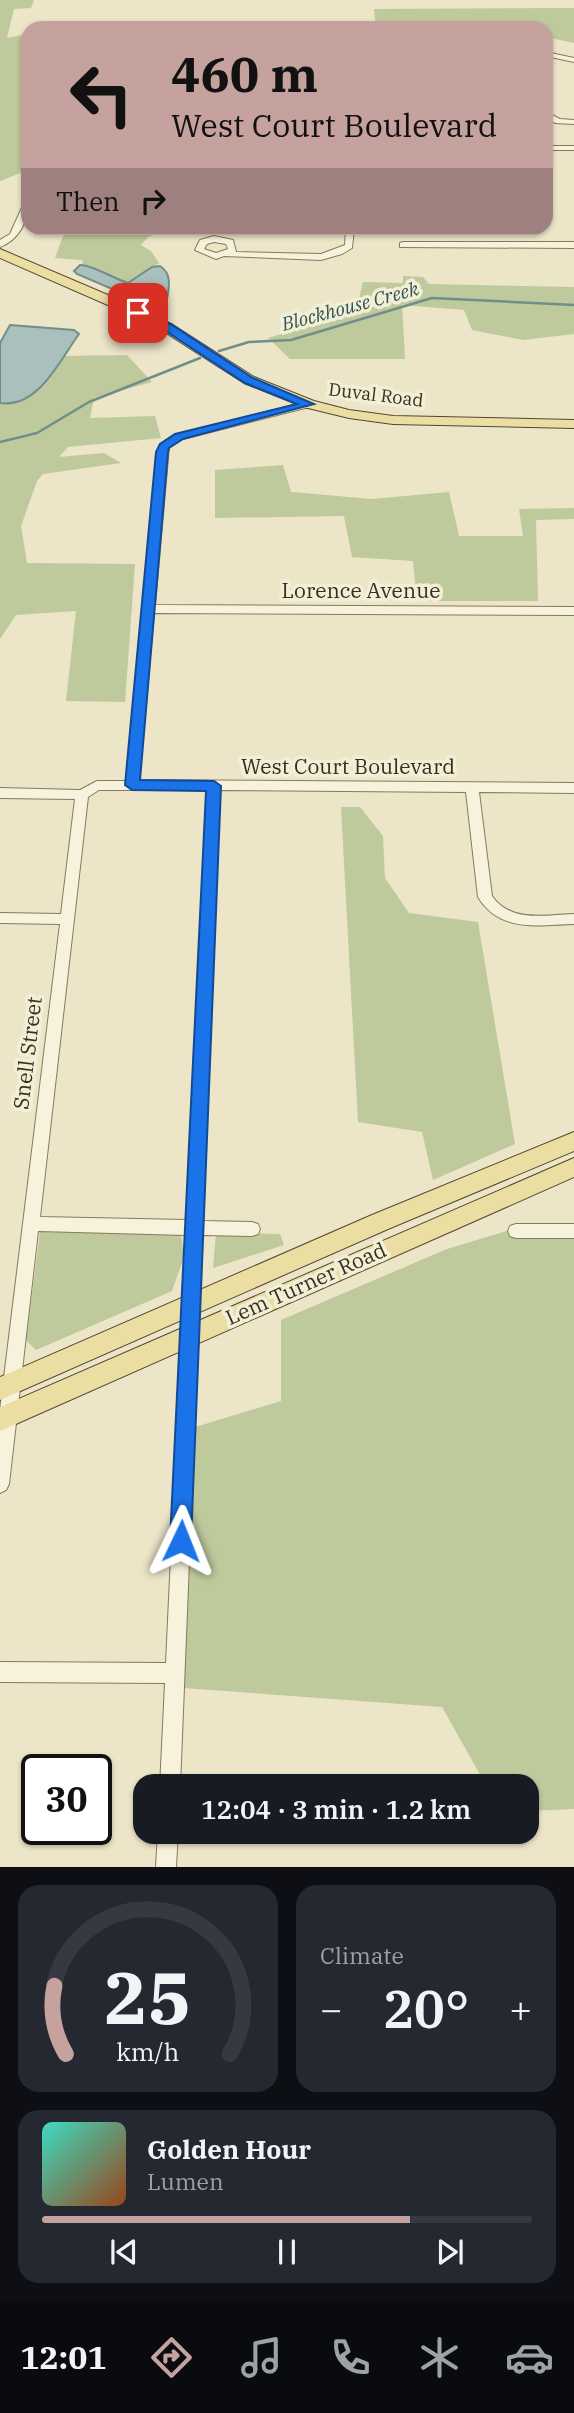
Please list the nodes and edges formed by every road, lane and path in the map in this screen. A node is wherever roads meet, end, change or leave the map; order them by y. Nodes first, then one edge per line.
1 (553, 56) edge
2 (574, 60) edge
3 (553, 118) edge
4 (574, 122) edge
5 (553, 148) edge
6 (574, 148) edge
7 (21, 217) edge
8 (17, 225) junction
9 (0, 233) edge
10 (350, 235) edge
11 (0, 244) edge
12 (404, 245) dead end
13 (574, 245) edge
14 (0, 253) edge
15 (226, 254) dead end
16 (309, 404) junction
17 (574, 424) edge
18 (148, 609) junction
19 (574, 611) edge
20 (132, 785) junction
21 (214, 786) junction
22 (472, 787) junction
23 (574, 788) edge
24 (0, 793) edge
25 (82, 795) junction
26 (0, 918) edge
27 (67, 919) junction
28 (574, 919) edge
29 (574, 1141) edge
30 (574, 1167) edge
31 (432, 1202) junction
32 (31, 1224) junction
33 (445, 1224) junction
34 (195, 1228) junction
35 (252, 1229) dead end
36 (516, 1231) dead end
37 (574, 1231) edge
38 (191, 1306) junction
39 (189, 1336) junction
40 (6, 1386) edge
41 (4, 1417) edge
42 (0, 1484) edge
43 (0, 1672) edge
44 (175, 1673) junction
45 (171, 1774) edge
46 (167, 1844) edge
47 (166, 1867) edge

1 - 2 street
3 - 4 street
5 - 6 street
7 - 8 street
8 - 9 street
8 - 11 street
10 - 15 street
12 - 13 street
14 - 16 main road, Duval Road
16 - 17 main road, Duval Road
16 - 18 street
18 - 19 street, Lorence Avenue
18 - 20 street
20 - 21 street, West Court Boulevard
20 - 25 street, West Court Boulevard
21 - 22 street, West Court Boulevard
21 - 34 street
22 - 23 street, West Court Boulevard
22 - 28 street
24 - 25 street, West Court Boulevard
25 - 27 street, Snell Street
26 - 27 street
27 - 32 street, Snell Street
29 - 31 main road, Lem Turner Road
30 - 33 main road, Lem Turner Road
31 - 33 main road
31 - 38 main road, Lem Turner Road
32 - 34 street
32 - 40 street, Snell Street
33 - 39 main road, Lem Turner Road
34 - 35 street
34 - 38 street
36 - 37 street
38 - 39 street
38 - 40 main road, Lem Turner Road
39 - 41 main road, Lem Turner Road
39 - 44 street
40 - 41 street, Snell Street
41 - 42 street, Snell Street
43 - 44 street
44 - 45 street
46 - 47 street

